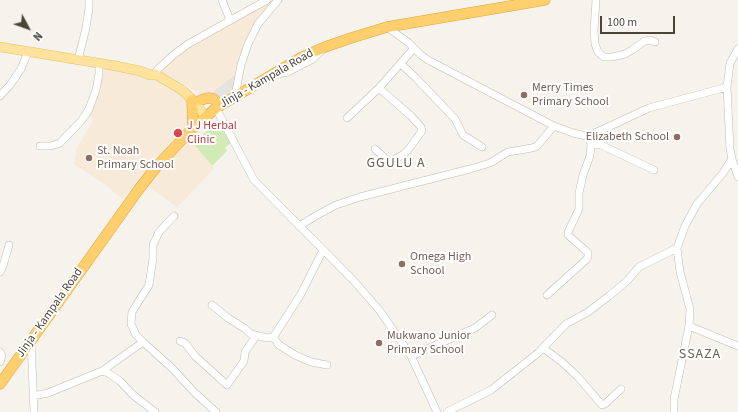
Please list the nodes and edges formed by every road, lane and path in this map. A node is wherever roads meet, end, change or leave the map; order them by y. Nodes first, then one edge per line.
1 (89, 0) edge
2 (222, 0) edge
3 (267, 0) edge
4 (278, 0) edge
5 (545, 0) edge
6 (596, 0) edge
7 (230, 20) junction
8 (387, 28) junction
9 (655, 42) dead end
10 (0, 47) edge
11 (414, 48) junction
12 (738, 49) edge
13 (28, 52) junction
14 (78, 60) junction
15 (99, 63) junction
16 (401, 64) junction
17 (154, 73) junction
18 (727, 87) junction
19 (379, 88) junction
20 (0, 96) edge
21 (235, 96) junction
22 (197, 100) junction
23 (213, 111) junction
24 (347, 118) dead end
25 (554, 126) junction
26 (193, 128) junction
27 (590, 135) junction
28 (591, 145) junction
29 (40, 146) dead end
30 (482, 147) dead end
31 (375, 148) dead end
32 (732, 159) junction
33 (654, 170) dead end
34 (738, 176) edge
35 (174, 216) dead end
36 (299, 226) junction
37 (10, 245) dead end
38 (677, 248) junction
39 (323, 250) junction
40 (0, 272) edge
41 (547, 295) dead end
42 (212, 305) dead end
43 (492, 315) dead end
44 (689, 326) junction
45 (256, 336) junction
46 (274, 336) junction
47 (31, 341) junction
48 (180, 341) dead end
49 (143, 342) junction
50 (738, 346) edge
51 (543, 348) junction
52 (0, 352) edge
53 (411, 356) junction
54 (0, 362) edge
55 (327, 365) dead end
56 (102, 371) junction
57 (0, 384) edge
58 (621, 389) dead end
59 (33, 396) junction
60 (34, 412) edge
61 (155, 412) edge
62 (216, 412) edge
63 (437, 412) edge
64 (447, 412) edge
65 (674, 412) edge

1 - 14 street
2 - 7 street
3 - 7 street
4 - 21 street
5 - 8 highway, Jinja - Kampala Road
6 - 9 street
7 - 17 street
8 - 11 street
8 - 21 highway, Jinja - Kampala Road
10 - 13 main road
11 - 16 street
11 - 25 street
12 - 18 street
13 - 14 main road
13 - 20 street
14 - 15 main road
15 - 17 main road
15 - 29 street
16 - 19 street
16 - 30 street
17 - 22 main road
18 - 27 street
18 - 32 street
19 - 24 street
19 - 31 street
21 - 23 highway, Jinja - Kampala Road
22 - 23 main road
22 - 23 highway
22 - 26 highway
23 - 26 highway, Jinja - Kampala Road
23 - 36 street
25 - 27 street
25 - 36 street
26 - 47 highway, Jinja - Kampala Road
27 - 28 street
28 - 33 street
28 - 41 street
32 - 34 street
32 - 38 street
35 - 49 street
36 - 39 street
37 - 40 street
38 - 44 street
38 - 51 street
39 - 46 street
39 - 53 street
42 - 45 street
43 - 53 street
44 - 50 street
44 - 65 street
45 - 46 street
45 - 48 street
46 - 55 street
47 - 57 highway, Jinja - Kampala Road
47 - 59 street
49 - 56 street
49 - 62 street
51 - 58 street
51 - 64 street
52 - 54 street
53 - 63 street
56 - 59 street
56 - 61 street
59 - 60 street

